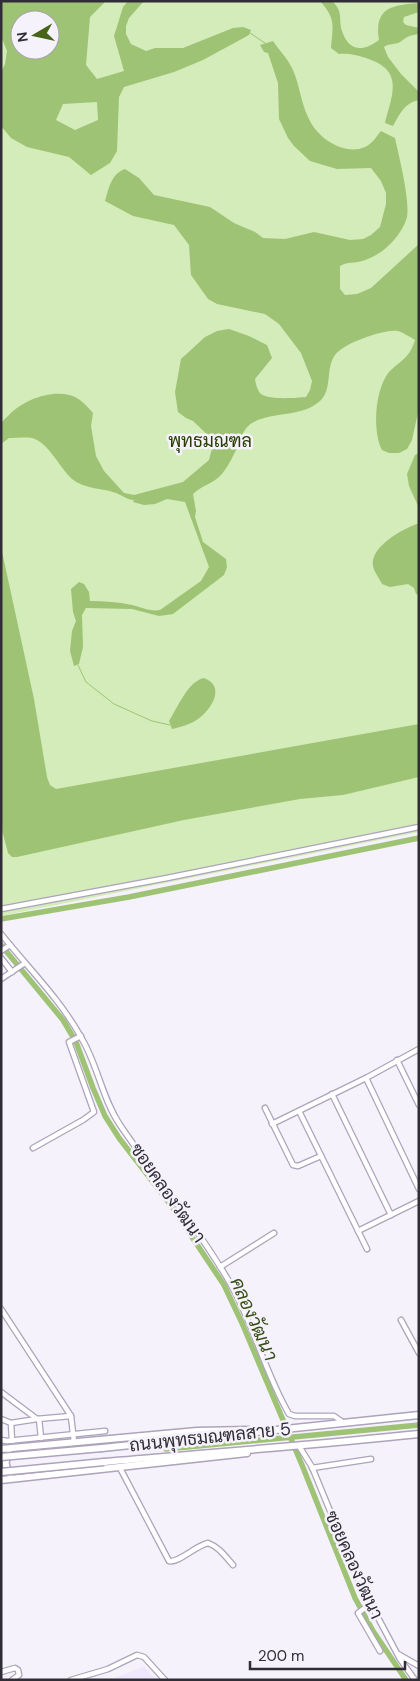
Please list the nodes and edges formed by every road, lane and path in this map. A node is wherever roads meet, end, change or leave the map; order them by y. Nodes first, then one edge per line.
1 (419, 827) edge
2 (1, 910) edge
3 (2, 935) edge
4 (9, 946) junction
5 (1, 951) edge
6 (1, 958) edge
7 (24, 964) junction
8 (14, 971) junction
9 (1, 979) edge
10 (80, 1037) junction
11 (419, 1049) edge
12 (397, 1060) junction
13 (366, 1078) junction
14 (332, 1094) junction
15 (419, 1105) edge
16 (264, 1108) dead end
17 (299, 1111) junction
18 (272, 1124) junction
19 (32, 1148) dead end
20 (321, 1156) junction
21 (419, 1189) edge
22 (419, 1202) edge
23 (391, 1215) junction
24 (358, 1231) junction
25 (274, 1233) dead end
26 (366, 1249) dead end
27 (220, 1267) junction
28 (1, 1309) edge
29 (401, 1320) dead end
30 (418, 1351) edge
31 (1, 1392) edge
32 (419, 1415) edge
33 (71, 1416) junction
34 (1, 1419) edge
35 (38, 1419) junction
36 (11, 1423) junction
37 (344, 1423) junction
38 (105, 1431) dead end
39 (268, 1431) junction
40 (73, 1434) junction
41 (419, 1434) edge
42 (40, 1438) junction
43 (1, 1440) edge
44 (12, 1440) junction
45 (74, 1442) junction
46 (299, 1446) junction
47 (14, 1448) junction
48 (1, 1449) edge
49 (270, 1449) junction
50 (1, 1457) edge
51 (371, 1459) dead end
52 (120, 1468) junction
53 (312, 1468) junction
54 (1, 1472) edge
55 (14, 1479) junction
56 (1, 1480) edge
57 (233, 1565) dead end
58 (368, 1605) junction
59 (380, 1651) dead end
60 (397, 1654) junction
61 (419, 1666) edge
62 (1, 1672) edge
63 (12, 1680) edge
64 (71, 1680) edge
65 (165, 1680) edge
66 (415, 1680) edge

1 - 2 street
3 - 4 street, ซอยคลองวัฒนา
4 - 5 street
4 - 7 street, ซอยคลองวัฒนา
6 - 8 street
7 - 8 street
7 - 10 street, ซอยคลองวัฒนา
8 - 9 street
10 - 19 street
10 - 27 street, ซอยคลองวัฒนา
11 - 12 street
12 - 13 street
12 - 15 street
13 - 14 street
13 - 21 street
14 - 17 street
14 - 23 street
16 - 18 street
17 - 18 street
17 - 20 street
18 - 20 street
20 - 24 street
22 - 23 street
23 - 24 street
24 - 26 street
25 - 27 street
27 - 37 street, ซอยคลองวัฒนา
28 - 33 street
29 - 30 street
31 - 35 street
32 - 37 main road, ถนนพุทธมณฑลสาย 5
33 - 35 street
33 - 40 street
34 - 36 street
35 - 36 street
35 - 42 street
36 - 44 street
37 - 39 main road, ถนนพุทธมณฑลสาย 5
38 - 40 street
39 - 45 main road
39 - 50 main road, ถนนพุทธมณฑลสาย 5, bridge
40 - 42 street
40 - 45 street
41 - 46 main road, ถนนพุทธมณฑลสาย 5
42 - 44 street
43 - 44 street
45 - 47 main road
46 - 49 main road, ถนนพุทธมณฑลสาย 5
46 - 53 street, ซอยคลองวัฒนา
47 - 48 main road
47 - 55 main road
49 - 52 main road
49 - 54 main road, ถนนพุทธมณฑลสาย 5, bridge
51 - 53 street
52 - 55 main road
52 - 57 street
53 - 58 street, ซอยคลองวัฒนา
55 - 56 main road
58 - 59 street
58 - 60 street, ซอยคลองวัฒนา
60 - 61 street
60 - 66 street, ซอยคลองวัฒนา
62 - 63 street
64 - 65 street

